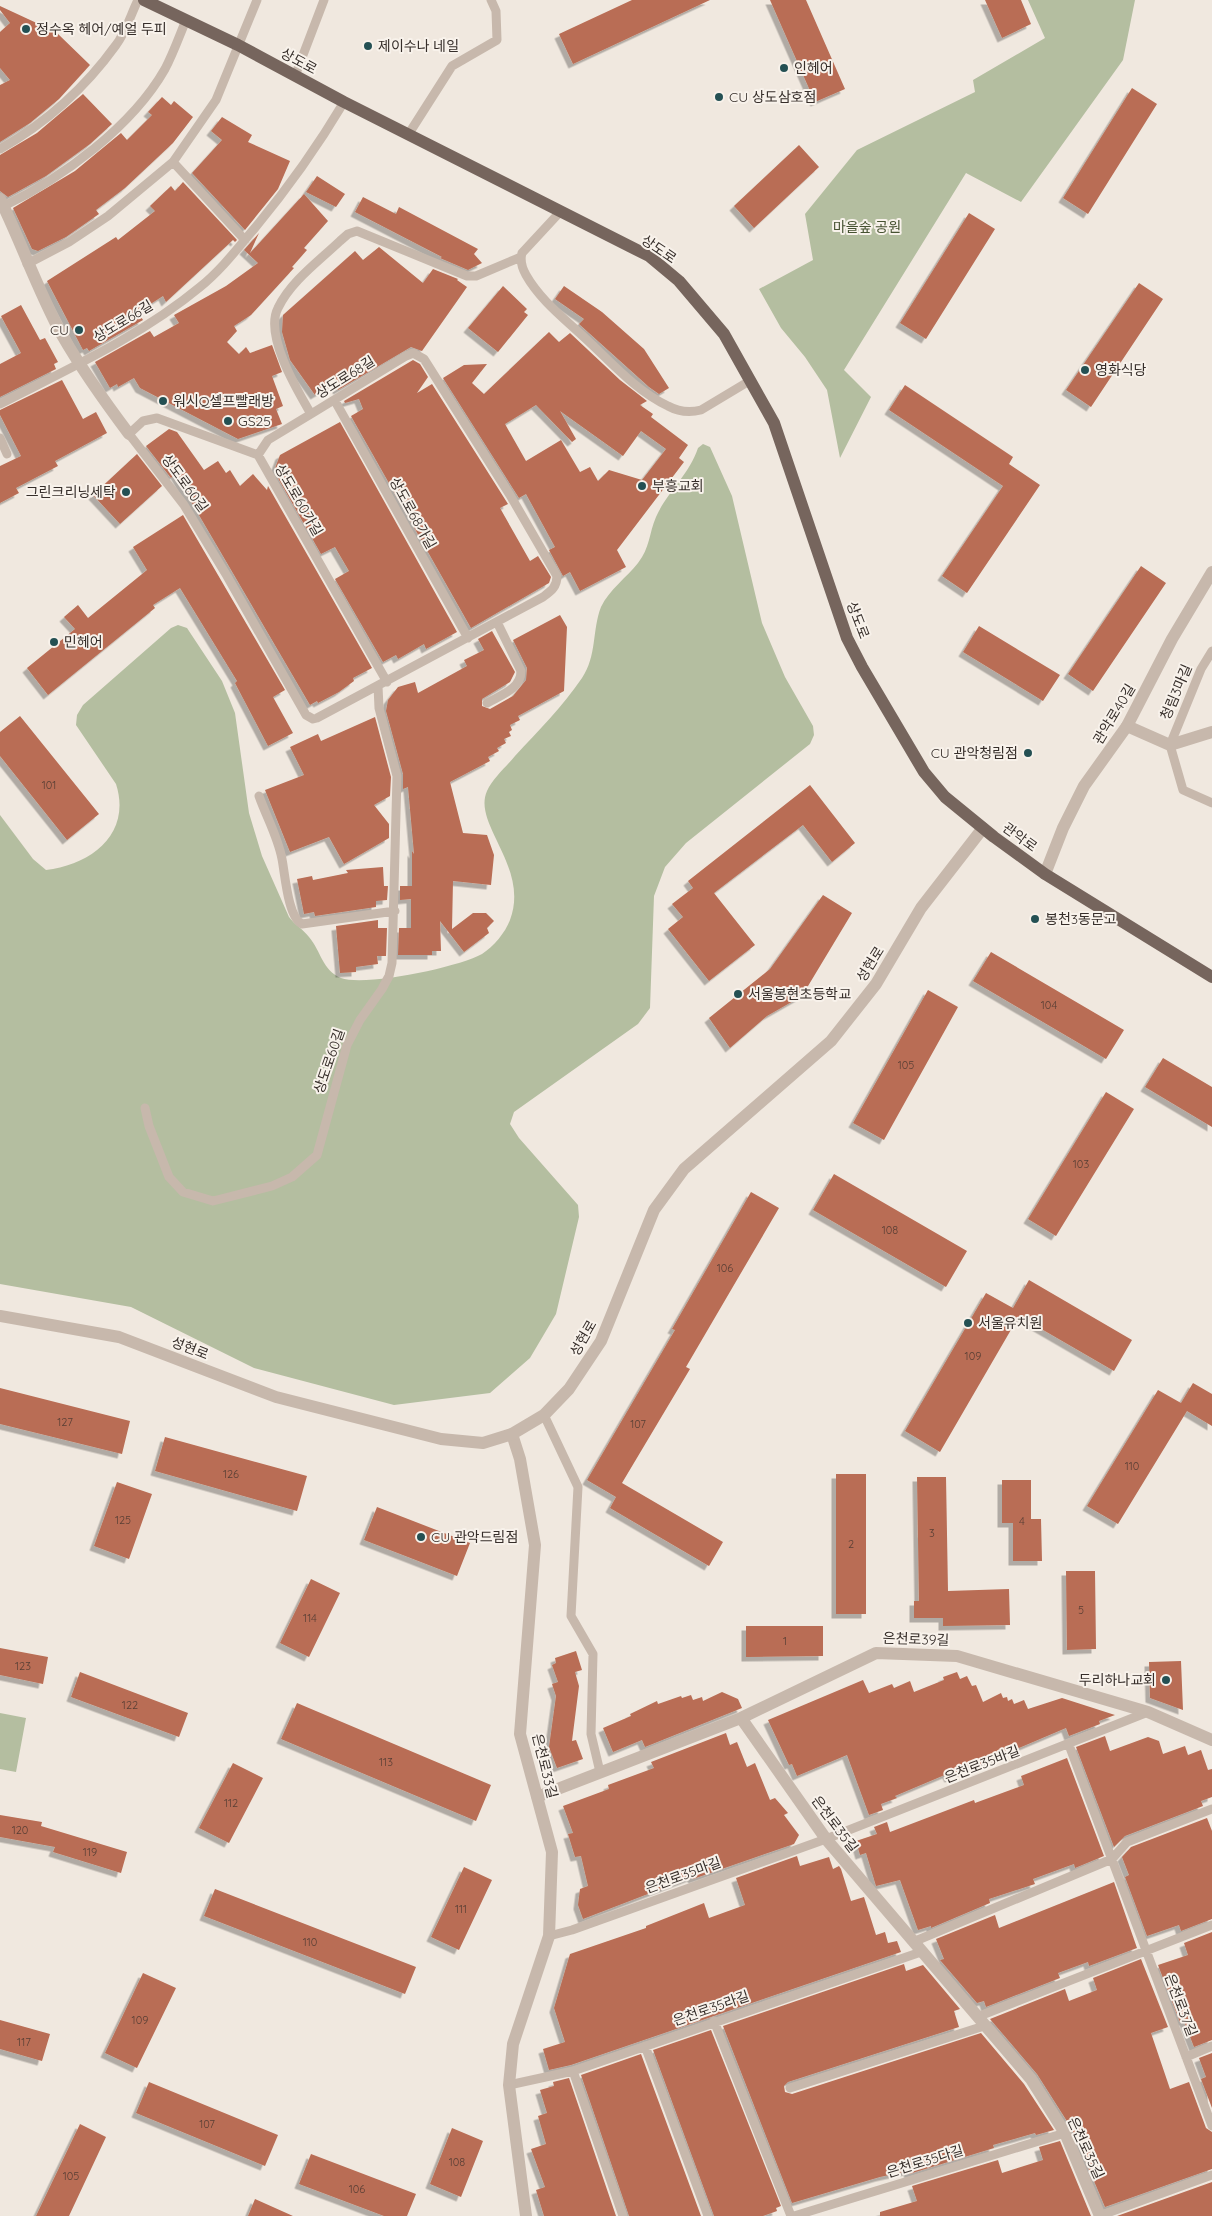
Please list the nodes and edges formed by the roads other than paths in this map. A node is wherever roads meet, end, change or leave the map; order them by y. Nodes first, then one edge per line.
1 (138, 0) edge
2 (144, 0) edge
3 (257, 0) edge
4 (324, 0) edge
5 (491, 0) edge
6 (186, 20) junction
7 (238, 45) junction
8 (295, 76) junction
9 (344, 102) junction
10 (408, 135) junction
11 (0, 149) edge
12 (173, 162) junction
13 (2, 202) edge
14 (560, 212) junction
15 (245, 240) junction
16 (521, 257) junction
17 (27, 264) junction
18 (80, 363) junction
19 (751, 380) junction
20 (335, 400) junction
21 (0, 404) edge
22 (312, 414) junction
23 (129, 434) junction
24 (0, 438) edge
25 (7, 454) dead end
26 (258, 455) junction
27 (1212, 572) edge
28 (497, 622) junction
29 (468, 638) junction
30 (1212, 652) edge
31 (862, 667) joint
32 (387, 682) junction
33 (378, 686) junction
34 (487, 703) dead end
35 (1127, 726) junction
36 (1212, 732) edge
37 (1170, 745) junction
38 (259, 796) dead end
39 (1212, 803) edge
40 (983, 828) junction
41 (1046, 874) junction
42 (395, 911) junction
43 (1212, 977) edge
44 (145, 1108) dead end
45 (0, 1316) edge
46 (544, 1415) junction
47 (512, 1434) junction
48 (1148, 1712) junction
49 (741, 1718) junction
50 (1212, 1740) edge
51 (1069, 1745) junction
52 (600, 1772) junction
53 (537, 1797) junction
54 (1212, 1809) edge
55 (826, 1839) junction
56 (1112, 1859) junction
57 (1212, 1926) edge
58 (549, 1936) junction
59 (913, 1942) junction
60 (1146, 1951) junction
61 (921, 1952) junction
62 (714, 2021) junction
63 (980, 2021) junction
64 (645, 2046) junction
65 (1212, 2046) edge
66 (1186, 2057) junction
67 (573, 2071) junction
68 (509, 2085) junction
69 (790, 2088) dead end
70 (1212, 2126) edge
71 (1064, 2133) junction
72 (1212, 2175) edge
73 (526, 2216) edge
74 (623, 2216) edge
75 (708, 2216) edge
76 (792, 2216) edge
77 (1100, 2216) edge

1 - 11 lane
2 - 6 main road, 상도로
3 - 7 lane
4 - 8 lane
5 - 10 lane
6 - 7 main road, 상도로
6 - 13 lane
7 - 8 main road, 상도로
7 - 12 lane
8 - 9 main road, 상도로
9 - 10 main road, 상도로
9 - 15 lane, 상도로66길
10 - 14 main road, 상도로
12 - 15 lane
12 - 17 lane
13 - 17 street, 상도로60길
14 - 16 lane, 상도로68길
14 - 19 main road, 상도로
15 - 18 lane, 상도로66길
16 - 19 lane
16 - 22 lane, 상도로68길
17 - 18 street, 상도로60길
18 - 21 lane, 상도로66길
18 - 23 street, 상도로60길
19 - 31 main road, 상도로
20 - 22 lane, 상도로68길
20 - 28 lane, 상도로68길
20 - 29 lane, 상도로68가길
22 - 26 lane
23 - 26 lane, 상도로60가길
23 - 33 lane, 상도로60길
24 - 25 lane
26 - 32 lane, 상도로60가길
27 - 35 street, 관악로40길
28 - 29 lane, 상도로68길
28 - 34 lane
29 - 32 lane, 상도로60길
30 - 37 lane, 청림3마길
31 - 40 main road, 관악로
32 - 33 lane, 상도로60길
33 - 42 lane, 상도로60길
35 - 37 street
35 - 41 street, 관악로40길
36 - 37 street
37 - 39 lane
38 - 42 lane
40 - 41 main road, 관악로
40 - 46 street, 성현로
41 - 43 main road, 관악로
42 - 44 lane, 상도로60길
45 - 47 street, 성현로
46 - 47 street, 성현로
46 - 52 lane
47 - 53 street, 은천로33길
48 - 49 street, 은천로39길
48 - 50 street, 은천로39길
48 - 51 lane, 은천로35바길
49 - 52 street, 은천로39길
49 - 55 street, 은천로35길
51 - 55 lane, 은천로35바길
51 - 56 lane, 은천로37길
52 - 53 street, 은천로39길
53 - 58 street, 은천로33길
54 - 56 lane
55 - 58 lane, 은천로35마길
55 - 59 street, 은천로35길
56 - 59 lane
56 - 60 lane, 은천로37길
57 - 60 lane
58 - 68 street, 은천로33길
59 - 61 street, 은천로35길
60 - 63 lane
60 - 66 lane, 은천로37길
61 - 62 lane, 은천로35라길
61 - 63 street, 은천로35길
62 - 64 lane, 은천로35라길
62 - 76 lane, 은천로35다길
63 - 69 lane
63 - 71 street, 은천로35길
64 - 67 lane, 은천로35라길
64 - 75 lane
65 - 66 lane
66 - 70 lane, 은천로37길
67 - 68 lane, 은천로35라길
67 - 74 lane
68 - 73 street
71 - 76 lane, 은천로35다길
71 - 77 street, 은천로35길
72 - 77 lane, 은천로35길

